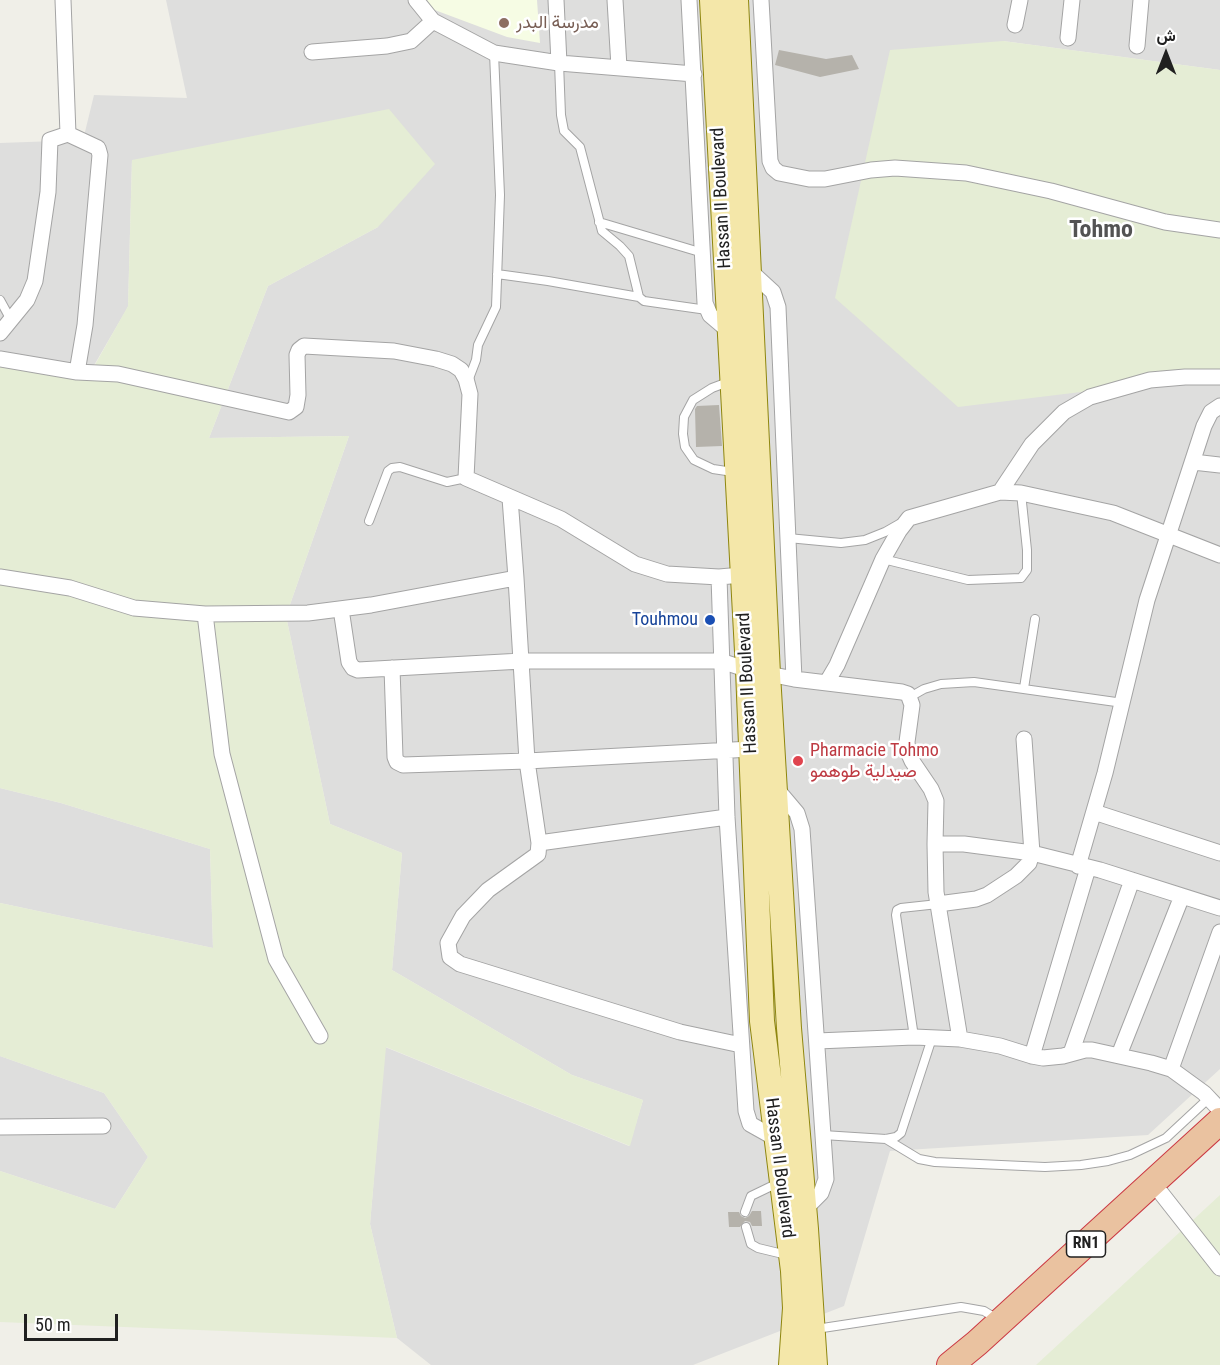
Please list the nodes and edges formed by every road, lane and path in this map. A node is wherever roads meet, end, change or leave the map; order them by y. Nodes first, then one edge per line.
1 (63, 0) edge
2 (416, 0) edge
3 (556, 0) edge
4 (615, 0) edge
5 (689, 0) edge
6 (712, 0) edge
7 (736, 0) edge
8 (761, 0) edge
9 (1020, 0) edge
10 (1072, 0) edge
11 (1141, 0) edge
12 (433, 21) junction
13 (1015, 25) dead end
14 (1068, 38) dead end
15 (1137, 46) dead end
16 (312, 52) dead end
17 (494, 52) junction
18 (560, 63) junction
19 (619, 67) junction
20 (694, 74) junction
21 (68, 134) junction
22 (599, 222) junction
23 (1220, 230) edge
24 (703, 253) junction
25 (748, 269) junction
26 (497, 274) junction
27 (639, 297) junction
28 (0, 300) edge
29 (707, 310) junction
30 (11, 320) junction
31 (730, 332) junction
32 (0, 333) edge
33 (0, 359) edge
34 (77, 372) junction
35 (1220, 376) edge
36 (743, 380) junction
37 (467, 384) junction
38 (1220, 406) edge
39 (1193, 462) junction
40 (1220, 465) edge
41 (738, 473) junction
42 (466, 478) junction
43 (1000, 492) junction
44 (1021, 493) junction
45 (510, 498) junction
46 (909, 518) junction
47 (369, 521) dead end
48 (1168, 536) junction
49 (788, 538) junction
50 (1220, 555) edge
51 (883, 559) junction
52 (731, 576) junction
53 (0, 577) edge
54 (516, 578) junction
55 (341, 609) junction
56 (204, 614) junction
57 (1035, 618) dead end
58 (522, 661) junction
59 (721, 661) junction
60 (392, 668) junction
61 (758, 672) junction
62 (794, 679) junction
63 (827, 682) junction
64 (1024, 688) junction
65 (910, 697) junction
66 (1123, 704) junction
67 (1024, 739) dead end
68 (751, 749) junction
69 (724, 751) junction
70 (527, 762) junction
71 (776, 787) junction
72 (1094, 812) junction
73 (727, 817) junction
74 (539, 843) junction
75 (934, 844) junction
76 (1032, 853) junction
77 (1220, 853) edge
78 (1083, 867) junction
79 (1132, 880) junction
80 (1182, 896) junction
81 (938, 904) junction
82 (1220, 908) edge
83 (1220, 932) edge
84 (320, 1036) dead end
85 (914, 1037) junction
86 (932, 1038) junction
87 (960, 1039) junction
88 (817, 1041) junction
89 (741, 1045) junction
90 (1071, 1053) junction
91 (1119, 1055) junction
92 (1032, 1056) junction
93 (1171, 1070) junction
94 (1209, 1098) junction
95 (1220, 1110) edge
96 (1220, 1121) edge
97 (103, 1126) dead end
98 (0, 1127) edge
99 (823, 1135) junction
100 (775, 1138) junction
101 (886, 1139) junction
102 (1220, 1141) edge
103 (782, 1181) junction
104 (1161, 1193) junction
105 (804, 1210) junction
106 (745, 1212) dead end
107 (746, 1227) dead end
108 (791, 1256) junction
109 (1220, 1268) edge
110 (1001, 1321) junction
111 (812, 1329) junction
112 (791, 1365) edge
113 (815, 1365) edge
114 (950, 1365) edge
115 (968, 1365) edge

1 - 21 street
2 - 12 street
3 - 18 street
4 - 19 street
5 - 20 street
6 - 31 main road, Hassan II Boulevard
7 - 25 main road, Hassan II Boulevard
8 - 23 street
9 - 13 street
10 - 14 street
11 - 15 street
12 - 16 street
12 - 17 street
17 - 18 street
17 - 26 lane
18 - 19 street
18 - 22 lane
19 - 20 street
20 - 24 street
21 - 30 street
21 - 34 street
22 - 24 lane
22 - 27 lane
24 - 29 street
25 - 36 main road, Hassan II Boulevard
25 - 49 street
26 - 27 lane
26 - 37 lane
27 - 29 lane
28 - 30 lane
29 - 31 street
30 - 32 street
31 - 36 main road, Hassan II Boulevard
33 - 34 street
34 - 37 street
35 - 43 street
36 - 41 main road, Hassan II Boulevard
36 - 41 lane
36 - 61 main road, Hassan II Boulevard
37 - 42 street
38 - 39 street
39 - 40 street
39 - 48 street
41 - 52 main road, Hassan II Boulevard
42 - 45 street
42 - 47 lane
43 - 44 street
43 - 46 street
44 - 48 street
44 - 51 lane
45 - 52 street
45 - 54 street
46 - 49 lane
46 - 51 street
48 - 50 street
48 - 66 street
49 - 62 street
51 - 63 street
52 - 59 street
52 - 61 main road, Hassan II Boulevard
53 - 56 street
54 - 55 street
54 - 58 street
55 - 56 street
55 - 60 street
56 - 84 street
57 - 64 lane
58 - 59 street
58 - 60 street
58 - 70 street
59 - 61 street
59 - 69 street
60 - 70 street
61 - 62 street
61 - 68 main road, Hassan II Boulevard
61 - 71 main road, Hassan II Boulevard
62 - 63 street
63 - 65 street
64 - 65 lane
64 - 66 lane
65 - 75 street
66 - 72 street
67 - 76 street
68 - 69 street
68 - 100 main road, Hassan II Boulevard
69 - 70 street
69 - 73 street
70 - 74 street
71 - 88 street
71 - 105 main road, Hassan II Boulevard
72 - 77 street
72 - 78 street
73 - 74 street
73 - 89 street
74 - 89 street
75 - 76 street
75 - 81 street
76 - 78 street
76 - 81 street
78 - 79 street
78 - 92 street
79 - 80 street
79 - 90 street
80 - 82 street
80 - 91 street
81 - 85 lane
81 - 87 street
83 - 93 street
85 - 86 street
85 - 88 street
86 - 87 street
86 - 101 lane
87 - 92 street
88 - 99 street
89 - 100 street
90 - 91 street
90 - 92 street
91 - 93 street
93 - 94 street
94 - 95 street
94 - 101 lane
96 - 110 highway, RN1
97 - 98 street
99 - 101 lane
99 - 105 street
100 - 103 main road, Hassan II Boulevard
102 - 104 highway, RN1
103 - 106 lane
103 - 108 main road, Hassan II Boulevard
104 - 109 street
104 - 115 highway, RN1
105 - 111 main road, Hassan II Boulevard
107 - 108 lane
108 - 112 main road, Hassan II Boulevard
110 - 111 lane
110 - 114 highway, RN1
111 - 113 main road, Hassan II Boulevard

